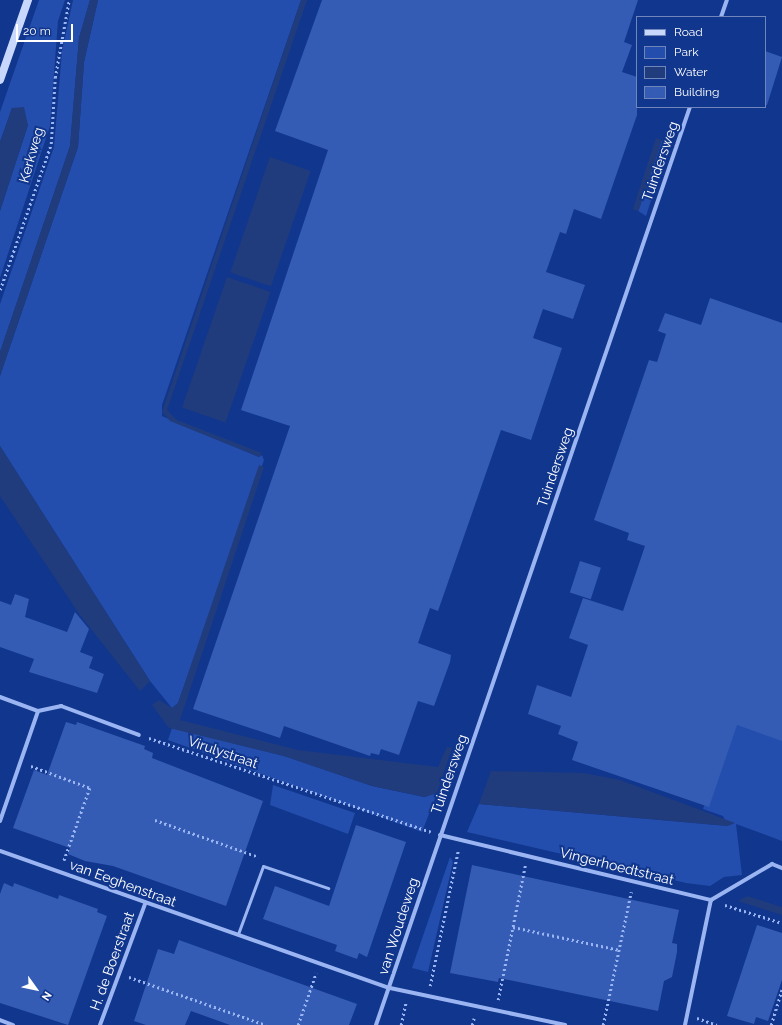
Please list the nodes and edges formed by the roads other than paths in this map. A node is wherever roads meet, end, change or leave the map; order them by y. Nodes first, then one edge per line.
1 (28, 0) edge
2 (727, 0) edge
3 (721, 16) edge
4 (0, 80) edge
5 (690, 108) edge
6 (0, 697) edge
7 (38, 711) junction
8 (139, 735) road end
9 (0, 821) edge
10 (440, 834) junction
11 (0, 851) edge
12 (782, 868) edge
13 (328, 888) dead end
14 (711, 900) junction
15 (145, 904) junction
16 (238, 934) junction
17 (390, 988) junction
18 (0, 1020) edge
19 (14, 1025) edge
20 (100, 1025) edge
21 (376, 1025) edge
22 (565, 1025) edge
23 (685, 1025) edge

1 - 4 main road
2 - 3 street
5 - 10 street, Tuindersweg
6 - 7 street
7 - 8 street
7 - 9 street
10 - 14 street, Vingerhoedtstraat
10 - 17 street, van Woudeweg
11 - 15 street, van Eeghenstraat
12 - 14 street
13 - 16 lane
14 - 23 street
15 - 16 street, van Eeghenstraat
15 - 20 street, H. de Boerstraat
16 - 17 street, van Eeghenstraat
17 - 21 street, van Woudeweg
17 - 22 street, van Eeghenstraat
18 - 19 street

